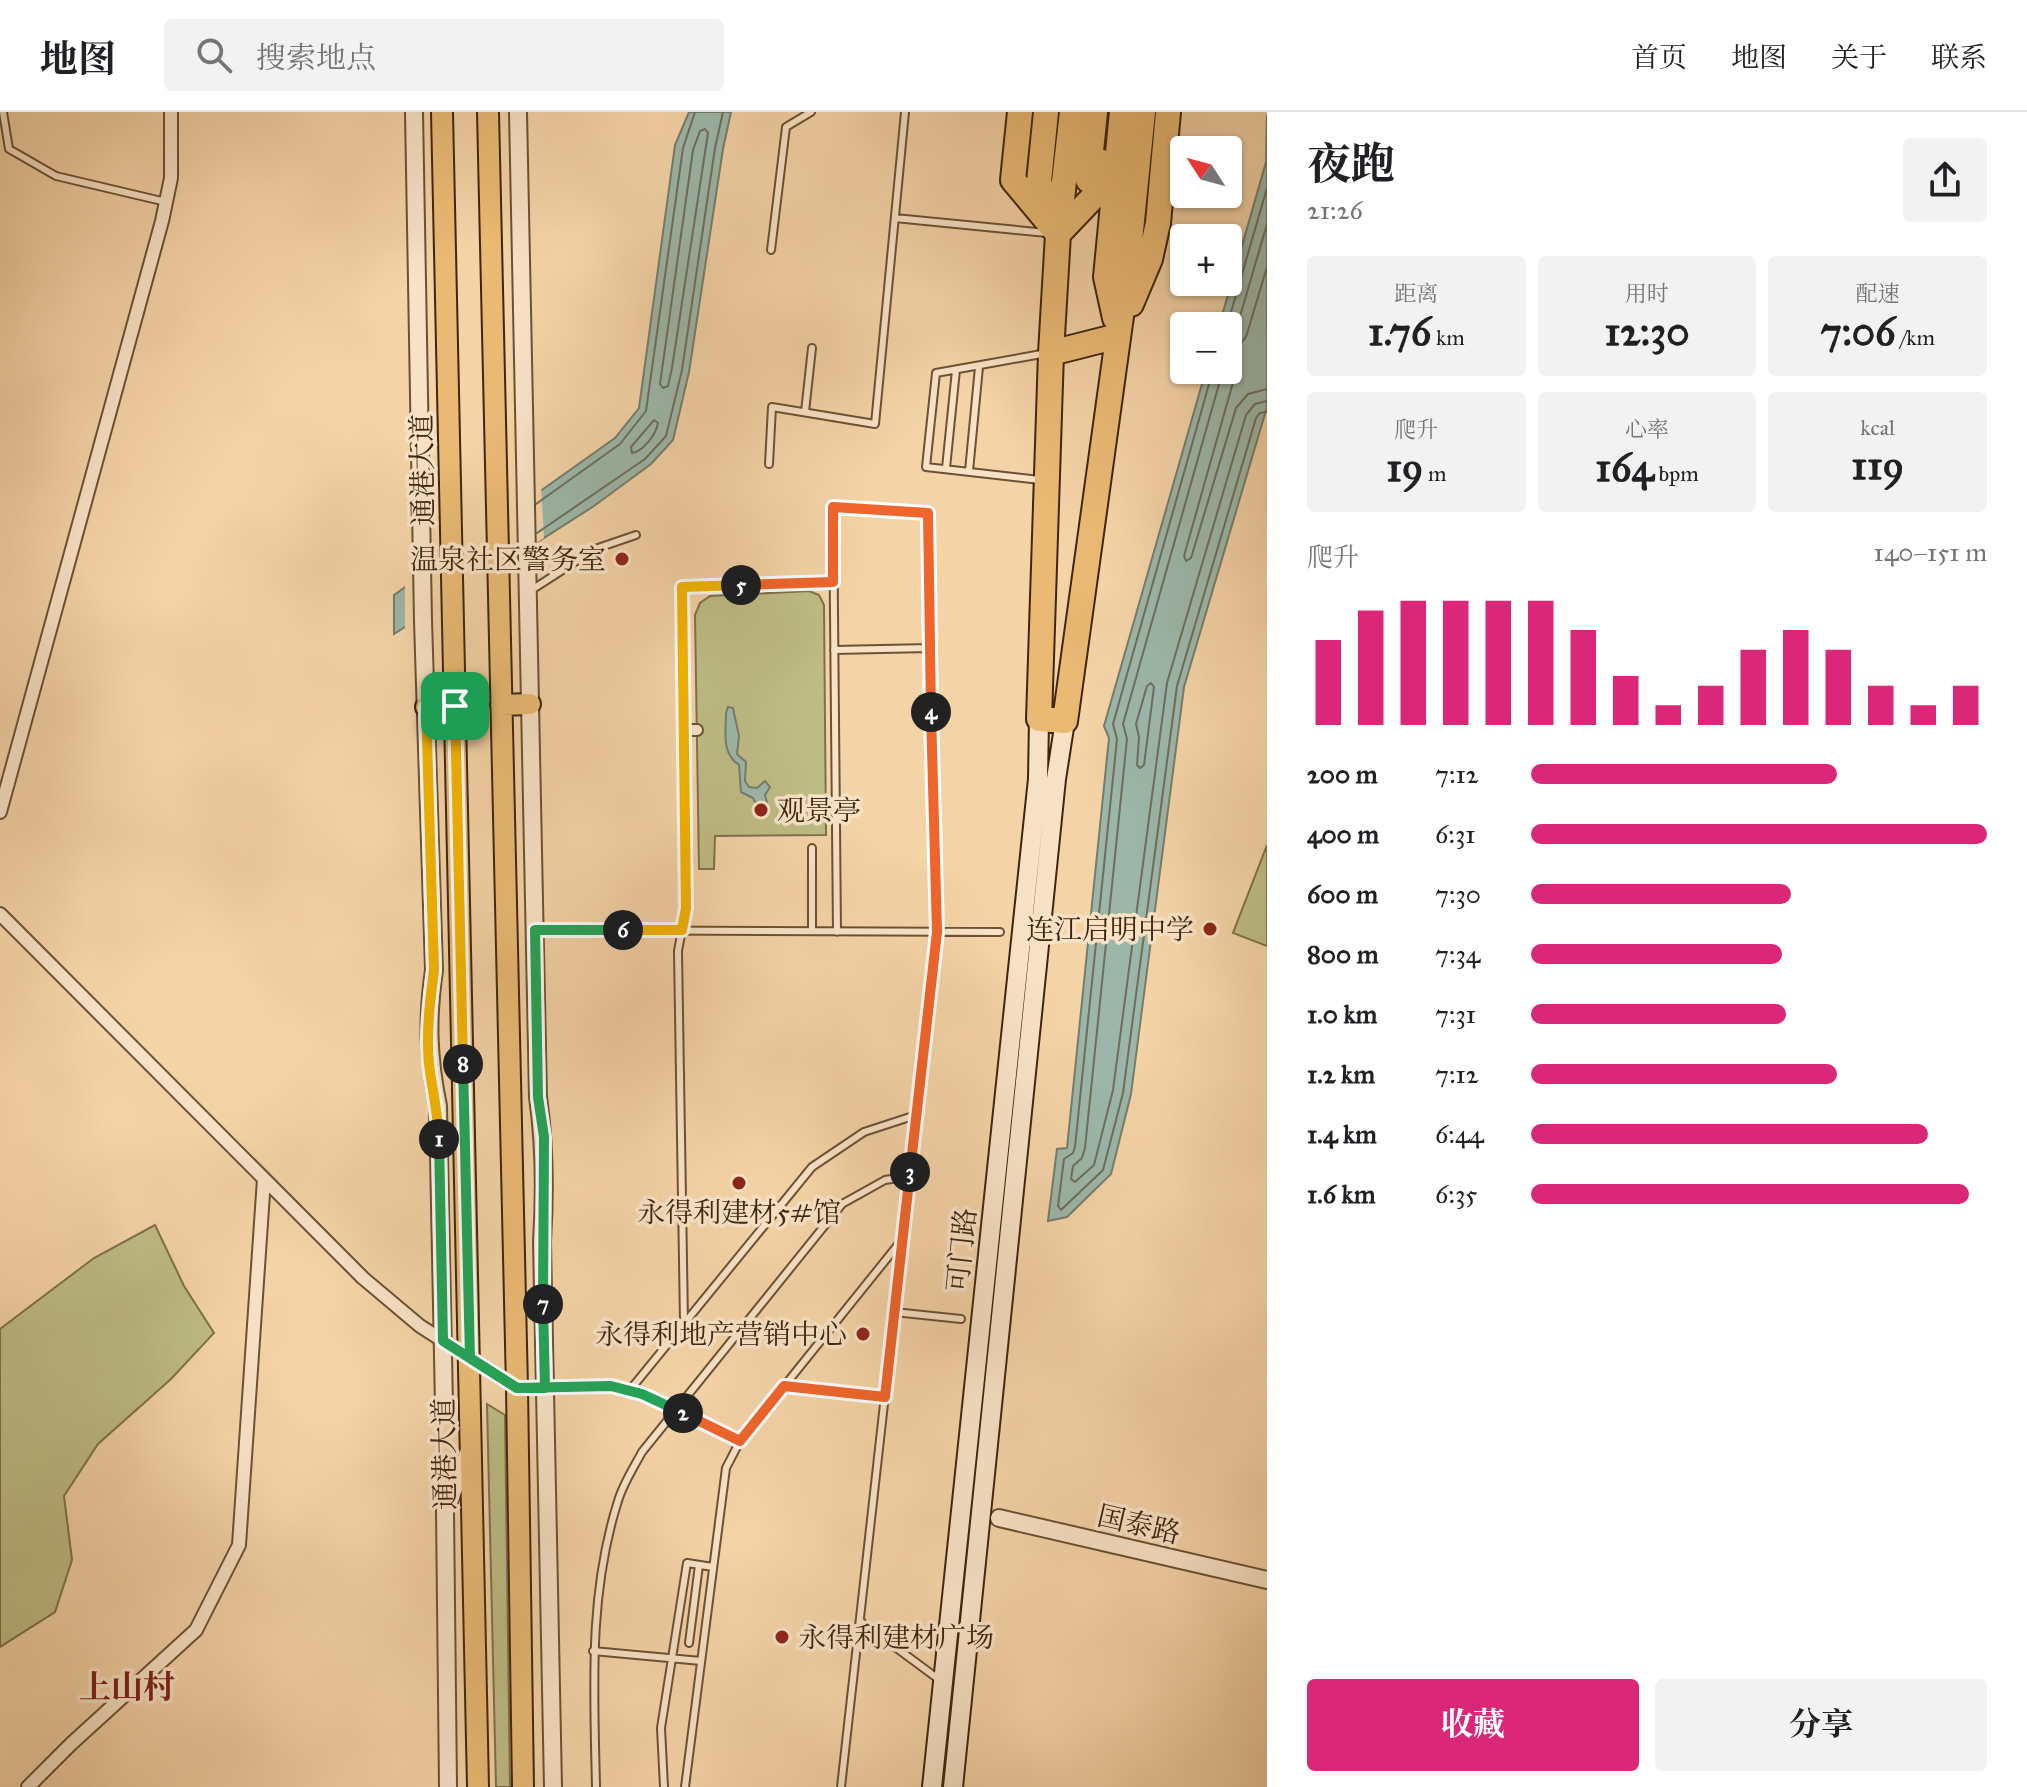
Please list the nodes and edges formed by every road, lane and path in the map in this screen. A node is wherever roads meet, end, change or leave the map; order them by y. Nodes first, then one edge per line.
1 (3, 112) edge
2 (171, 112) edge
3 (414, 112) edge
4 (442, 112) edge
5 (488, 112) edge
6 (518, 112) edge
7 (811, 112) edge
8 (905, 112) edge
9 (1020, 112) edge
10 (1033, 112) edge
11 (1046, 112) edge
12 (1059, 112) edge
13 (1072, 112) edge
14 (1084, 112) edge
15 (1095, 112) edge
16 (1107, 112) edge
17 (1122, 112) edge
18 (1133, 112) edge
19 (1143, 112) edge
20 (1155, 112) edge
21 (1168, 112) edge
22 (166, 202) junction
23 (895, 218) junction
24 (1058, 234) junction
25 (771, 250) dead end
26 (1118, 336) junction
27 (812, 348) dead end
28 (1051, 353) junction
29 (979, 367) junction
30 (956, 370) junction
31 (805, 412) junction
32 (769, 464) dead end
33 (946, 468) junction
34 (969, 471) junction
35 (1047, 481) junction
36 (636, 535) dead end
37 (833, 582) junction
38 (528, 592) junction
39 (930, 648) junction
40 (834, 650) junction
41 (530, 704) junction
42 (501, 705) junction
43 (455, 706) junction
44 (426, 707) junction
45 (1039, 719) junction
46 (1065, 721) junction
47 (684, 730) junction
48 (697, 730) dead end
49 (0, 812) edge
50 (812, 848) dead end
51 (0, 914) edge
52 (535, 930) junction
53 (682, 930) junction
54 (812, 931) junction
55 (837, 932) junction
56 (937, 932) junction
57 (1000, 932) dead end
58 (916, 1115) junction
59 (910, 1176) junction
60 (264, 1179) junction
61 (903, 1239) junction
62 (894, 1312) junction
63 (961, 1319) dead end
64 (684, 1323) junction
65 (443, 1341) junction
66 (470, 1358) junction
67 (784, 1386) junction
68 (517, 1388) junction
69 (545, 1388) junction
70 (630, 1390) junction
71 (885, 1397) junction
72 (444, 1405) dead end
73 (675, 1410) junction
74 (740, 1441) junction
75 (472, 1445) junction
76 (999, 1518) dead end
77 (699, 1565) junction
78 (713, 1567) junction
79 (1267, 1580) edge
80 (860, 1621) junction
81 (689, 1643) dead end
82 (593, 1651) junction
83 (672, 1659) junction
84 (701, 1661) junction
85 (943, 1683) junction
86 (28, 1787) edge
87 (448, 1787) edge
88 (478, 1787) edge
89 (523, 1787) edge
90 (553, 1787) edge
91 (596, 1787) edge
92 (664, 1787) edge
93 (685, 1787) edge
94 (841, 1787) edge
95 (932, 1787) edge
96 (953, 1787) edge

1 - 22 lane
2 - 22 street
3 - 44 street
4 - 43 main road, 通港大道
5 - 42 main road
6 - 38 street
7 - 25 lane
8 - 23 lane
9 - 24 highway
10 - 24 highway
11 - 24 highway
12 - 24 highway
13 - 24 highway
14 - 24 highway
15 - 24 highway
16 - 24 highway
17 - 26 highway
18 - 26 highway
19 - 26 highway
20 - 26 highway
21 - 26 highway
22 - 49 street
23 - 24 lane
23 - 31 lane
24 - 28 highway
26 - 28 highway
26 - 46 highway
27 - 31 lane
28 - 29 lane
28 - 35 highway
29 - 30 lane
29 - 34 lane
30 - 33 lane
30 - 33 lane
31 - 32 lane
33 - 34 lane
34 - 35 lane
35 - 45 highway
36 - 38 lane
37 - 39 lane
37 - 40 lane
37 - 47 lane
38 - 41 street
39 - 40 lane
39 - 56 lane
40 - 55 lane
41 - 42 main road
41 - 52 street
42 - 68 main road
43 - 44 main road
43 - 66 main road, 通港大道
44 - 65 street
45 - 46 highway
45 - 85 main road, 可门路
46 - 96 main road, 可门路
47 - 48 street
47 - 53 lane
50 - 54 lane
51 - 60 street
52 - 53 lane
52 - 69 street
53 - 54 lane
53 - 64 lane
54 - 55 lane
55 - 56 lane
56 - 57 lane
56 - 58 lane
58 - 59 lane
58 - 64 lane
59 - 61 lane
59 - 73 lane
60 - 65 street
60 - 86 street
61 - 62 lane
61 - 67 lane
62 - 63 lane
62 - 71 lane
64 - 70 lane
65 - 66 street
65 - 72 street
66 - 68 street
66 - 75 main road, 通港大道
67 - 71 lane
67 - 74 lane
68 - 69 street
68 - 89 main road
69 - 70 lane
69 - 90 street
70 - 73 lane
71 - 80 lane
73 - 74 lane
73 - 82 lane
74 - 78 lane
75 - 87 street
75 - 88 main road, 通港大道
76 - 79 street, 国泰路
77 - 78 lane
77 - 81 lane
77 - 83 lane
78 - 84 lane
80 - 85 lane
80 - 94 lane
82 - 83 lane
82 - 91 lane
83 - 84 lane
83 - 92 lane
84 - 93 lane
85 - 95 main road, 可门路

